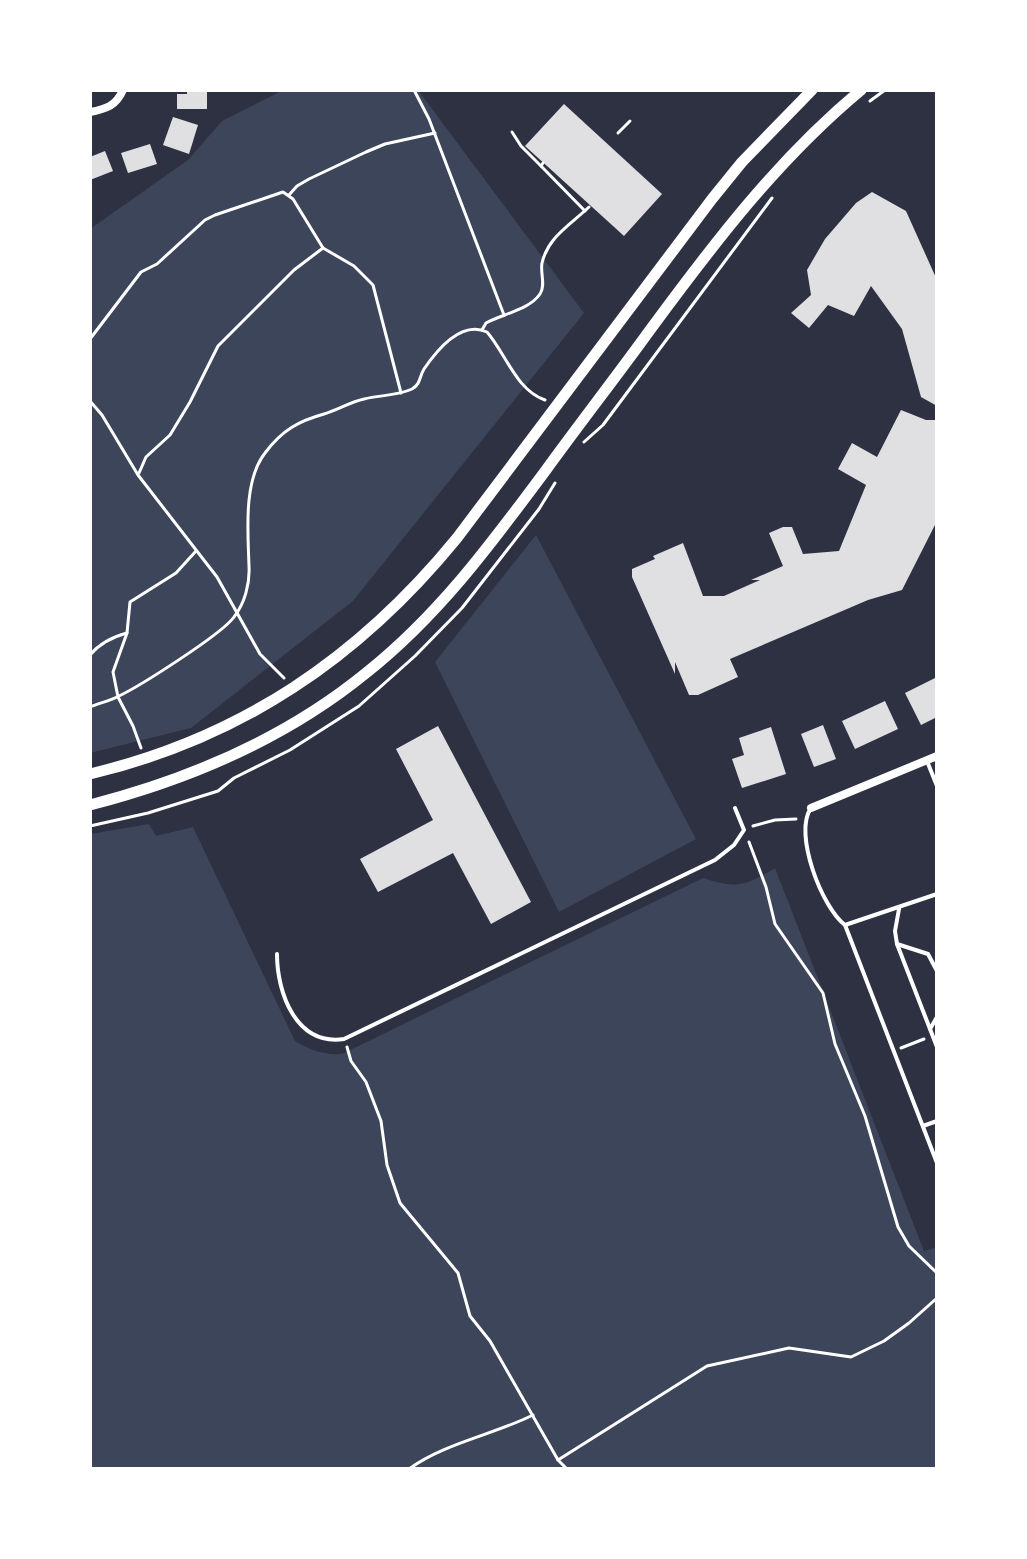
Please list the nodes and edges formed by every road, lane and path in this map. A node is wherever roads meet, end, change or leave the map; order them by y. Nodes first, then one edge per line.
1 (123, 90) edge
2 (414, 90) edge
3 (812, 90) edge
4 (861, 90) edge
5 (90, 112) edge
6 (630, 121) dead end
7 (512, 132) dead end
8 (435, 133) junction
9 (618, 133) dead end
10 (777, 189) dead end
11 (289, 195) junction
12 (323, 248) junction
13 (504, 315) junction
14 (482, 330) junction
15 (90, 339) edge
16 (401, 393) junction
17 (90, 401) edge
18 (547, 401) dead end
19 (585, 441) dead end
20 (138, 475) junction
21 (196, 551) junction
22 (237, 614) junction
23 (127, 633) junction
24 (90, 655) edge
25 (286, 681) dead end
26 (118, 697) junction
27 (90, 707) edge
28 (300, 744) dead end
29 (141, 749) dead end
30 (937, 756) edge
31 (927, 761) junction
32 (90, 774) edge
33 (937, 786) edge
34 (90, 805) edge
35 (735, 808) dead end
36 (811, 808) joint
37 (804, 820) junction
38 (90, 826) edge
39 (744, 830) junction
40 (937, 894) edge
41 (899, 909) junction
42 (845, 925) junction
43 (897, 944) junction
44 (277, 954) dead end
45 (937, 971) edge
46 (937, 1017) edge
47 (930, 1029) junction
48 (933, 1036) junction
49 (344, 1039) junction
50 (937, 1047) edge
51 (894, 1051) junction
52 (937, 1121) edge
53 (923, 1126) junction
54 (937, 1163) edge
55 (937, 1273) edge
56 (937, 1298) edge
57 (533, 1415) junction
58 (558, 1460) junction
59 (409, 1469) edge
60 (567, 1469) edge

1 - 5 street
2 - 8 path
3 - 32 street
4 - 34 street
6 - 9 path
7 - 13 path
8 - 11 path
8 - 13 path
10 - 19 path
11 - 12 path
11 - 15 path
12 - 16 path
12 - 20 path
13 - 14 path
14 - 16 path
14 - 18 path
16 - 22 path
17 - 20 path
20 - 21 path
21 - 22 path
21 - 23 path
22 - 25 path
22 - 26 path
23 - 24 path
23 - 26 path
26 - 27 path
26 - 29 path
28 - 38 path
30 - 31 street
31 - 33 lane
31 - 36 street
35 - 39 lane
36 - 37 lane
37 - 39 path
37 - 42 lane
39 - 49 lane
39 - 55 path
40 - 41 lane
41 - 42 lane
41 - 43 lane
42 - 51 lane
43 - 45 lane
43 - 47 lane
44 - 49 lane
46 - 47 lane
47 - 48 lane
48 - 50 lane
48 - 51 path
49 - 57 path
51 - 53 lane
52 - 53 lane
53 - 54 lane
56 - 58 path
57 - 58 path
57 - 59 path
58 - 60 path

